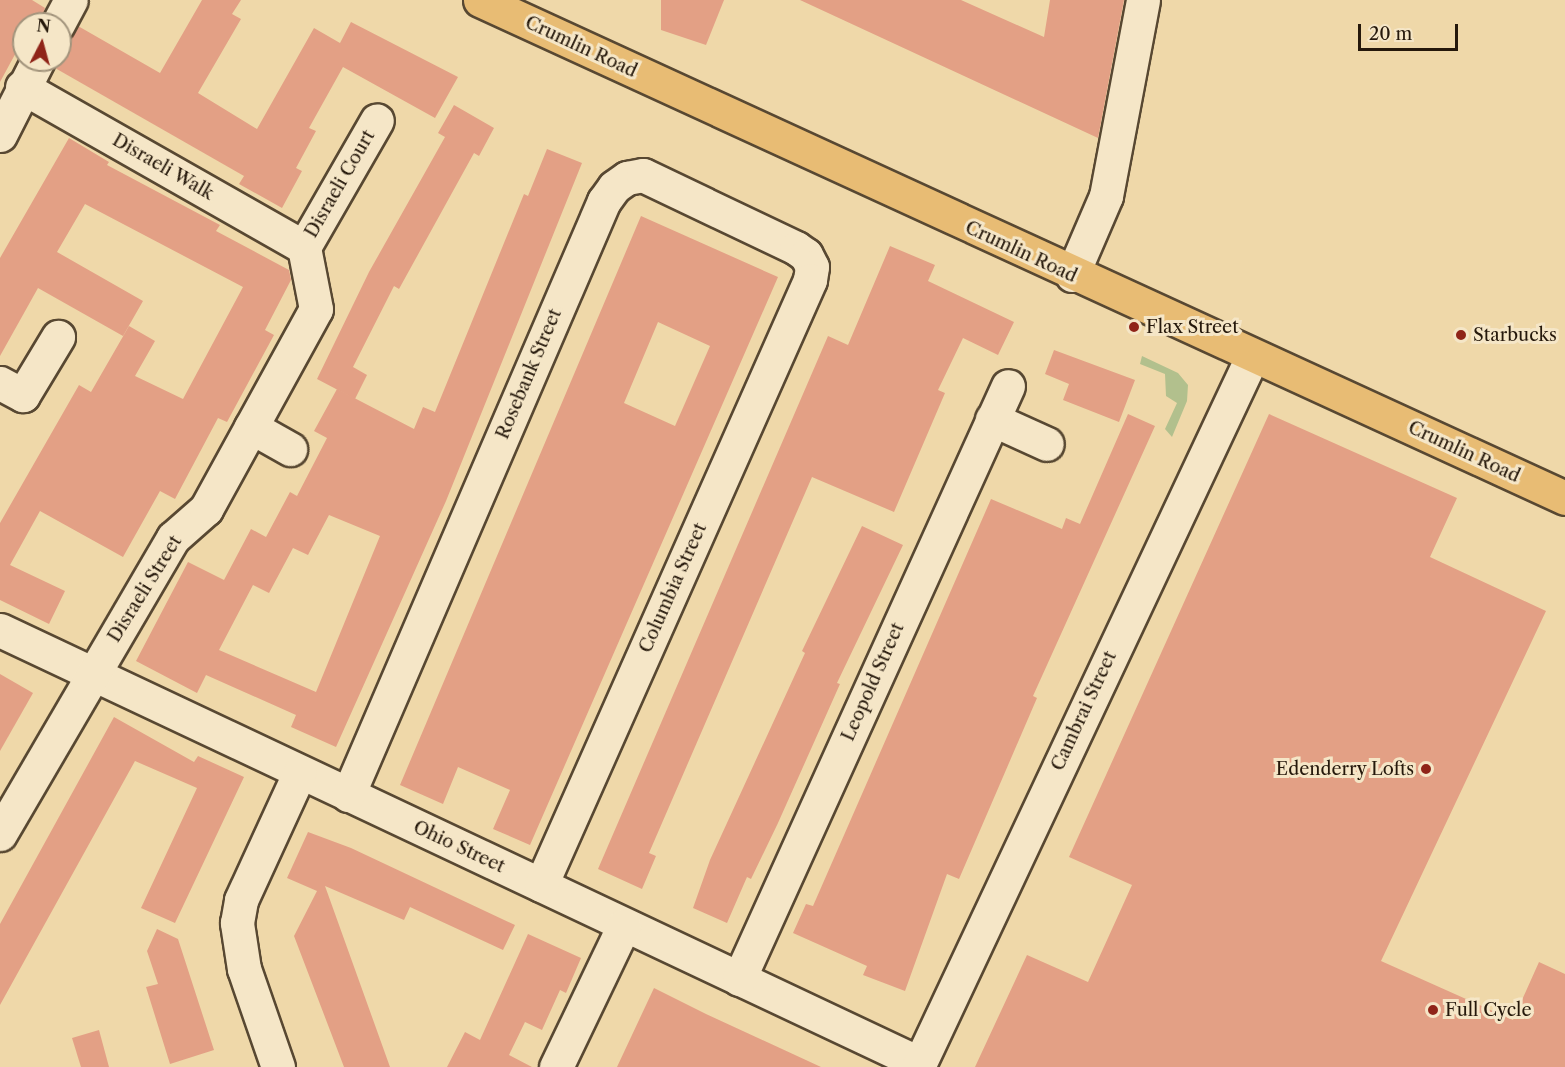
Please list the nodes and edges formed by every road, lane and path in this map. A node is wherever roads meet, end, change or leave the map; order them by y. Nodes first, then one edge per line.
1 (480, 0) edge
2 (1143, 0) edge
3 (30, 74) edge
4 (376, 120) dead end
5 (0, 135) edge
6 (304, 247) junction
7 (1072, 275) junction
8 (805, 291) joint
9 (58, 337) dead end
10 (1252, 357) junction
11 (0, 383) edge
12 (1008, 386) dead end
13 (992, 419) junction
14 (252, 427) junction
15 (1047, 444) dead end
16 (290, 449) dead end
17 (1565, 498) edge
18 (0, 630) edge
19 (93, 673) junction
20 (300, 772) junction
21 (348, 795) junction
22 (0, 834) edge
23 (541, 885) junction
24 (624, 925) junction
25 (739, 979) junction
26 (918, 1065) edge
27 (278, 1067) edge
28 (556, 1067) edge

1 - 7 main road, Crumlin Road
2 - 7 street
3 - 5 street
3 - 6 street, Disraeli Walk
4 - 6 street, Disraeli Court
6 - 14 street, Disraeli Street
7 - 10 main road, Crumlin Road
8 - 21 street, Rosebank Street
8 - 23 street, Columbia Street
9 - 11 street
10 - 17 main road, Crumlin Road
10 - 26 street, Cambrai Street
12 - 13 street, Leopold Street
13 - 15 street
13 - 25 street, Leopold Street
14 - 16 street
14 - 19 street, Disraeli Street
18 - 19 street, Ohio Street
19 - 20 street, Ohio Street
19 - 22 street, Disraeli Street
20 - 21 street, Ohio Street
20 - 27 street
21 - 23 street, Ohio Street
23 - 24 street, Ohio Street
24 - 25 street, Ohio Street
24 - 28 street
25 - 26 street, Ohio Street

